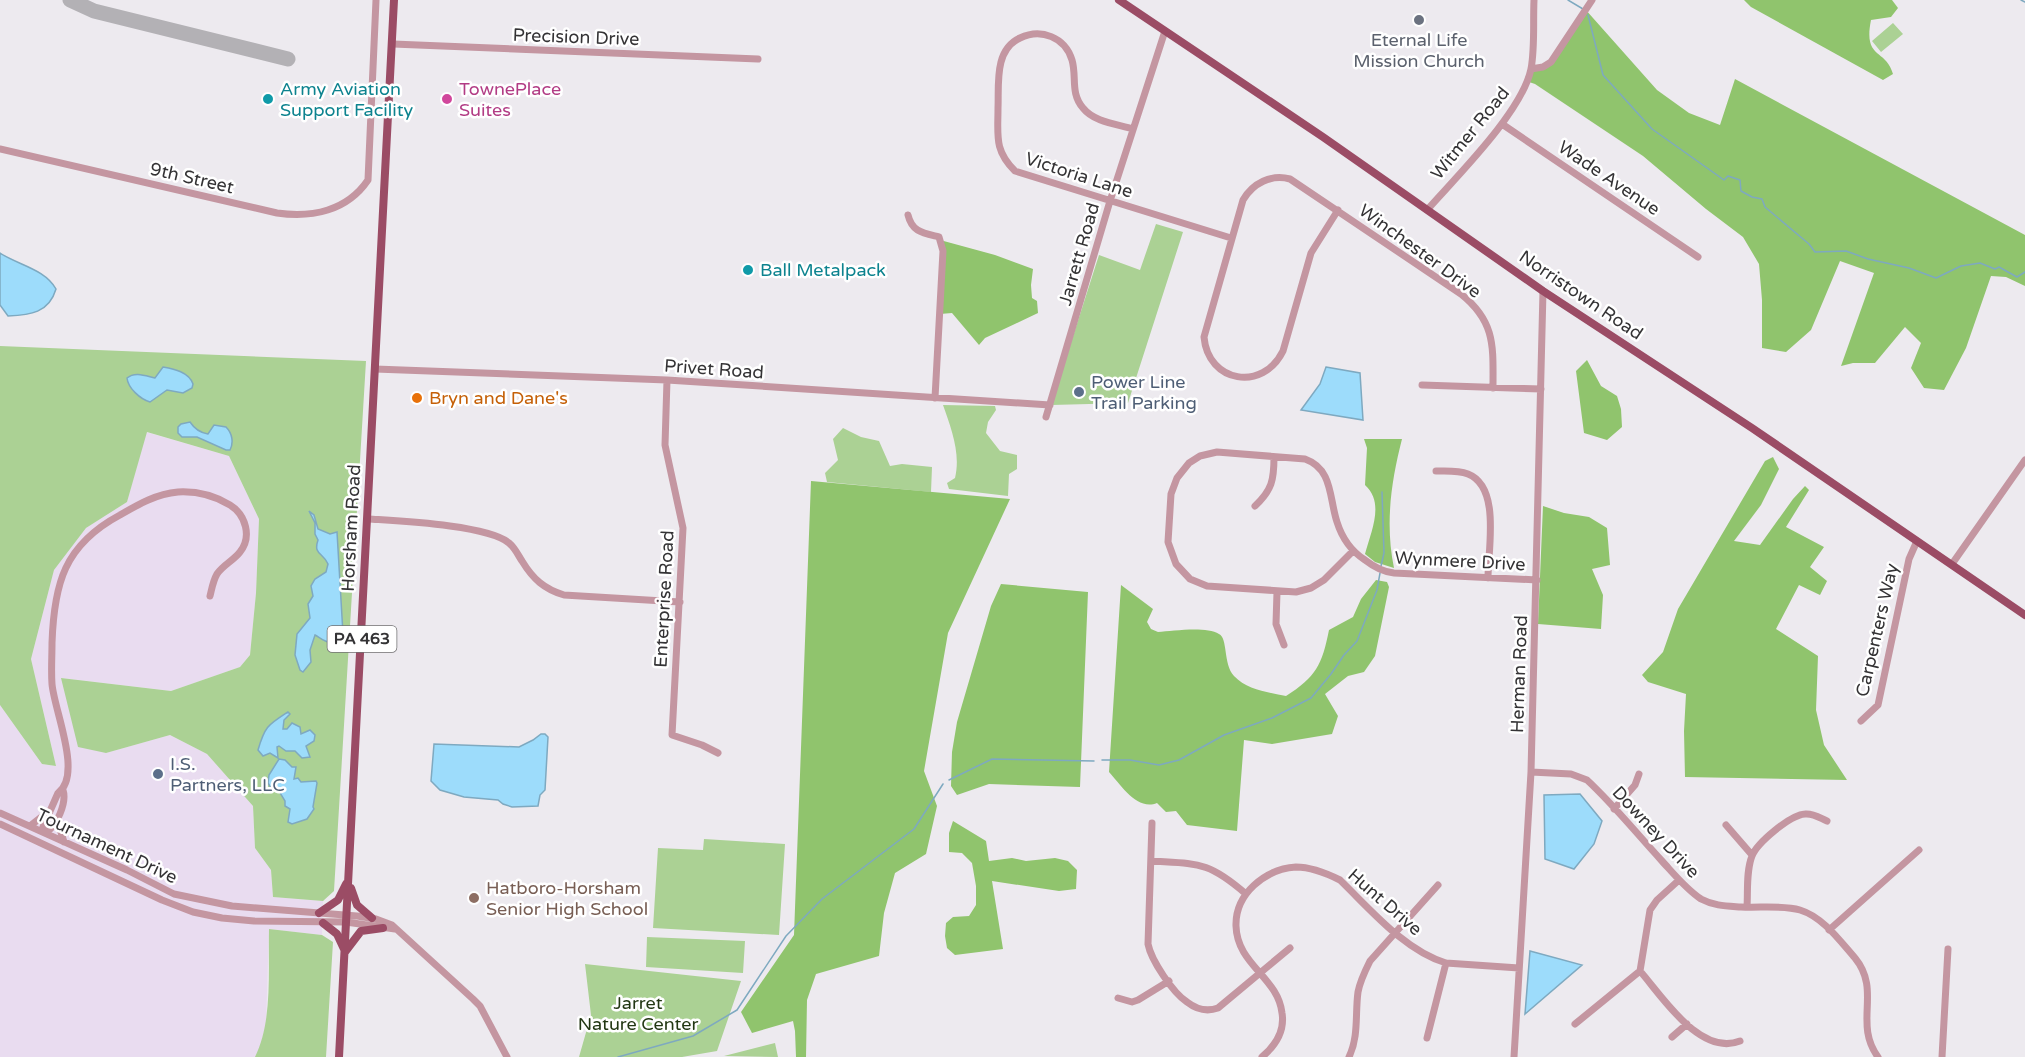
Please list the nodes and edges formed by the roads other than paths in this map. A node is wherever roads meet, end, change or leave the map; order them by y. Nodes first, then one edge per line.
1 (376, 0) edge
2 (394, 0) edge
3 (1119, 0) edge
4 (1534, 0) edge
5 (1592, 0) edge
6 (1165, 31) junction
7 (393, 44) junction
8 (758, 59) dead end
9 (1531, 69) junction
10 (1502, 124) junction
11 (1133, 129) junction
12 (0, 149) edge
13 (1110, 201) junction
14 (1338, 210) junction
15 (1427, 210) junction
16 (908, 215) dead end
17 (1231, 238) junction
18 (1698, 257) dead end
19 (1543, 291) junction
20 (375, 369) junction
21 (667, 380) junction
22 (1422, 385) dead end
23 (1493, 388) junction
24 (1541, 388) junction
25 (935, 398) junction
26 (1050, 405) junction
27 (1046, 417) dead end
28 (1274, 457) junction
29 (2024, 464) edge
30 (1436, 471) dead end
31 (1255, 506) dead end
32 (369, 519) junction
33 (1917, 541) junction
34 (1353, 550) junction
35 (1952, 564) junction
36 (1488, 578) junction
37 (1537, 580) junction
38 (1277, 592) junction
39 (210, 596) dead end
40 (680, 602) junction
41 (2025, 615) edge
42 (1284, 645) dead end
43 (1861, 721) dead end
44 (718, 753) dead end
45 (1531, 772) junction
46 (1639, 774) dead end
47 (63, 790) junction
48 (1614, 809) junction
49 (51, 810) junction
50 (0, 813) edge
51 (59, 814) junction
52 (1827, 821) dead end
53 (1152, 823) dead end
54 (0, 824) edge
55 (1726, 825) dead end
56 (30, 826) junction
57 (45, 833) junction
58 (64, 842) junction
59 (1919, 850) dead end
60 (1752, 855) junction
61 (1151, 861) junction
62 (349, 879) junction
63 (1679, 880) junction
64 (1438, 885) dead end
65 (1246, 894) junction
66 (1747, 907) junction
67 (319, 913) junction
68 (372, 918) junction
69 (346, 919) junction
70 (323, 923) junction
71 (383, 928) junction
72 (395, 929) junction
73 (1829, 930) junction
74 (1396, 932) junction
75 (1290, 948) dead end
76 (1948, 949) dead end
77 (345, 952) junction
78 (1446, 963) junction
79 (1519, 968) junction
80 (1640, 971) junction
81 (1258, 972) junction
82 (1168, 981) junction
83 (1118, 998) dead end
84 (1575, 1024) dead end
85 (1687, 1024) junction
86 (1672, 1036) dead end
87 (1427, 1038) dead end
88 (1740, 1041) dead end
89 (339, 1057) edge
90 (507, 1057) edge
91 (1262, 1057) edge
92 (1349, 1057) edge
93 (1514, 1057) edge
94 (1878, 1057) edge
95 (1942, 1057) edge

1 - 12 street, 9th Street
2 - 7 main road, Horsham Road / PA 463
3 - 6 main road, Norristown Road
4 - 9 street, Witmer Road
5 - 9 street
6 - 11 street, Jarrett Road
6 - 15 main road, Norristown Road
7 - 8 street, Precision Drive
7 - 20 main road, Horsham Road / PA 463
9 - 10 street, Witmer Road
10 - 15 street, Witmer Road
10 - 18 street, Wade Avenue
11 - 13 street, Jarrett Road
11 - 13 street, Victoria Lane
13 - 17 street, Victoria Lane
13 - 26 street, Jarrett Road
14 - 17 street, Winchester Drive
14 - 17 street, Winchester Drive
14 - 23 street, Winchester Drive
15 - 19 main road, Norristown Road
16 - 25 street
19 - 24 street, Herman Road
19 - 33 main road, Norristown Road
20 - 21 street, Privet Road
20 - 32 main road, Horsham Road / PA 463
21 - 25 street, Privet Road
21 - 40 street, Enterprise Road
22 - 23 street
23 - 24 street
24 - 37 street, Herman Road
25 - 26 street, Privet Road
26 - 27 street, Jarrett Road
28 - 31 street
28 - 34 street, Wynmere Drive
28 - 38 street, Wynmere Drive
29 - 35 street
30 - 36 street
32 - 40 street
32 - 62 main road, Horsham Road / PA 463
33 - 35 main road, Norristown Road
33 - 43 street, Carpenters Way
34 - 36 street, Wynmere Drive
34 - 38 street, Wynmere Drive
35 - 41 main road, Norristown Road
36 - 37 street, Wynmere Drive
37 - 45 street, Herman Road
38 - 42 street
39 - 47 street
40 - 44 street, Enterprise Road
45 - 48 street, Downey Drive
45 - 79 street, Herman Road
46 - 48 street
47 - 49 street
47 - 51 street
48 - 63 street, Downey Drive
49 - 56 street
49 - 57 street
50 - 56 street, Tournament Drive
51 - 57 street
51 - 58 street
52 - 60 street
53 - 61 street
54 - 70 street, Tournament Drive
55 - 60 street
56 - 57 street, Tournament Drive
57 - 58 street, Tournament Drive
58 - 67 street, Tournament Drive
59 - 73 street
60 - 66 street
61 - 65 street
61 - 82 street
62 - 67 main road
62 - 68 main road
62 - 69 main road, Horsham Road / PA 463
63 - 66 street, Downey Drive
63 - 80 street
64 - 74 street
65 - 74 street, Hunt Drive
65 - 81 street
66 - 73 street, Downey Drive
67 - 69 street, Tournament Drive
68 - 69 street
68 - 72 street
69 - 70 street, Tournament Drive
69 - 71 street
69 - 77 main road, Horsham Road / PA 463
70 - 77 main road
71 - 72 street
71 - 77 main road
72 - 90 street
73 - 94 street, Downey Drive
74 - 78 street, Hunt Drive
74 - 92 street
75 - 81 street
76 - 95 street
77 - 89 main road, Horsham Road / PA 463
78 - 79 street, Hunt Drive
78 - 87 street
79 - 93 street, Herman Road
80 - 84 street
80 - 85 street
81 - 82 street
81 - 91 street
82 - 83 street
85 - 86 street
85 - 88 street

